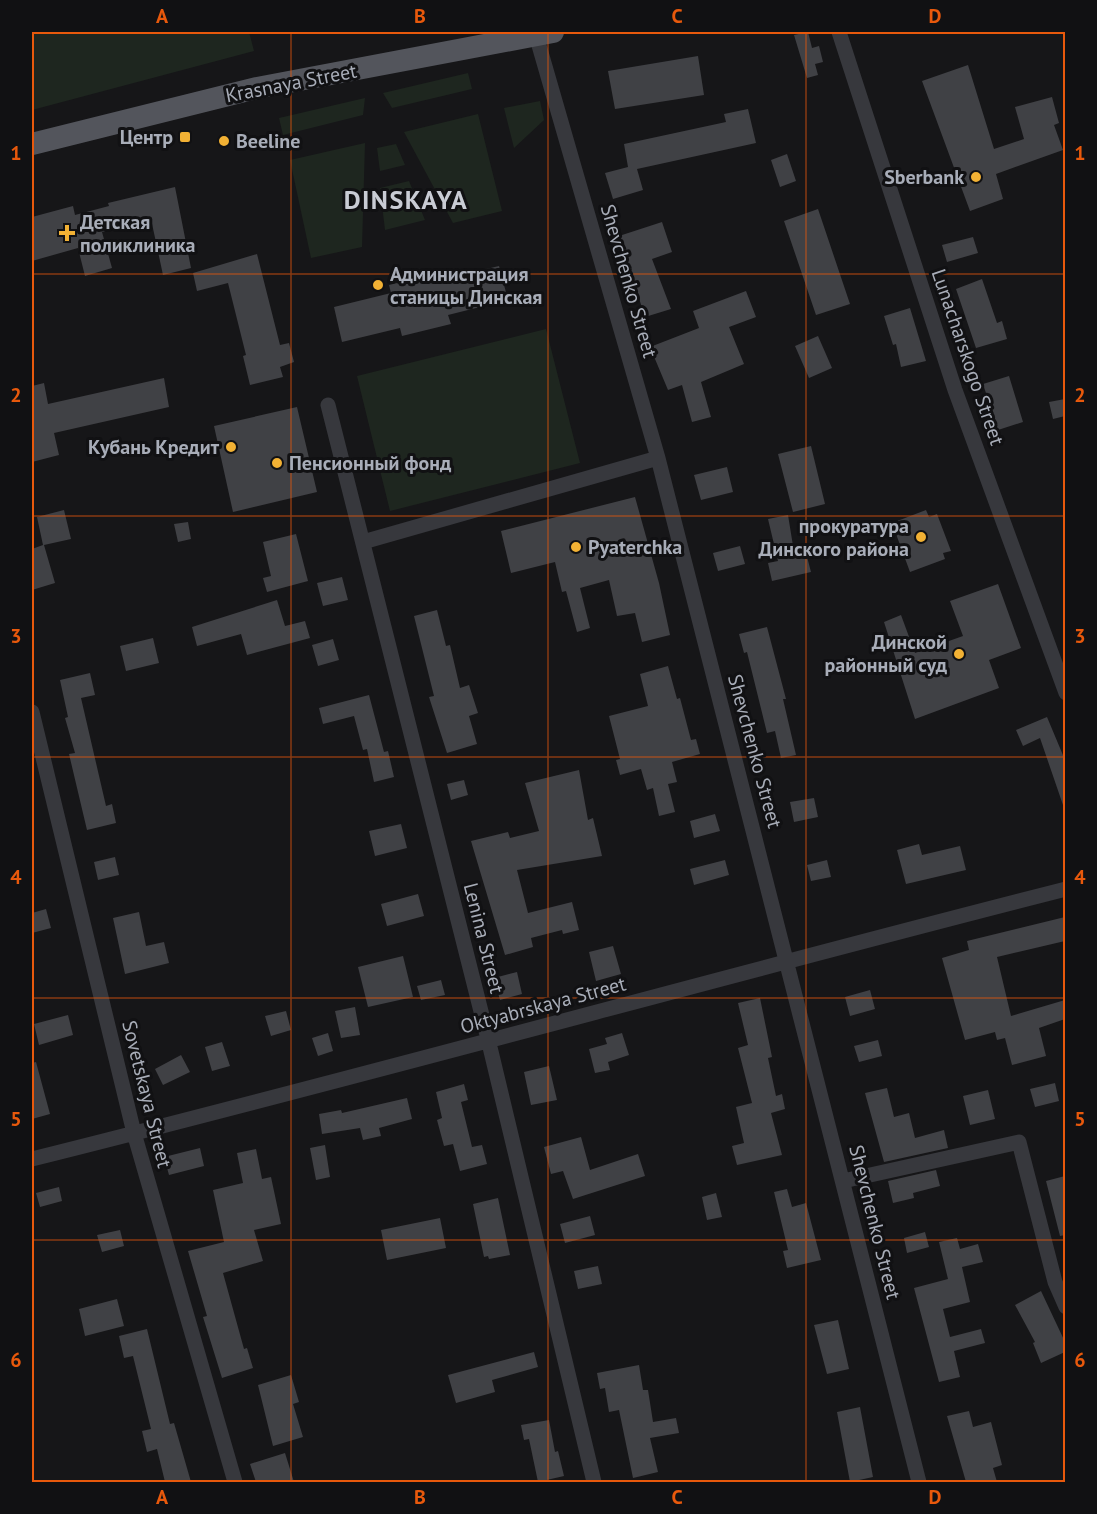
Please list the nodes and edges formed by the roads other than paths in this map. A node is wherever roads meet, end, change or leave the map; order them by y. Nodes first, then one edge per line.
1 (839, 32) edge
2 (545, 33) edge
3 (32, 144) edge
4 (328, 405) dead end
5 (658, 458) junction
6 (363, 542) junction
7 (1065, 693) edge
8 (32, 712) edge
9 (1065, 889) edge
10 (788, 960) junction
11 (489, 1043) junction
12 (134, 1134) junction
13 (32, 1159) edge
14 (843, 1181) junction
15 (1065, 1308) edge
16 (235, 1482) edge
17 (594, 1482) edge
18 (919, 1482) edge

1 - 7 street, Lunacharskogo Street
2 - 3 main road, Krasnaya Street
2 - 5 street, Shevchenko Street
4 - 6 street, Lenina Street
5 - 6 street
5 - 10 street, Shevchenko Street
6 - 11 street, Lenina Street
8 - 12 street, Sovetskaya Street
9 - 10 street, Oktyabrskaya Street
10 - 11 street, Oktyabrskaya Street
10 - 14 street, Shevchenko Street
11 - 12 street, Oktyabrskaya Street
11 - 17 street, Lenina Street
12 - 13 street, Oktyabrskaya Street
12 - 16 street, Sovetskaya Street
14 - 15 street
14 - 18 street, Shevchenko Street

